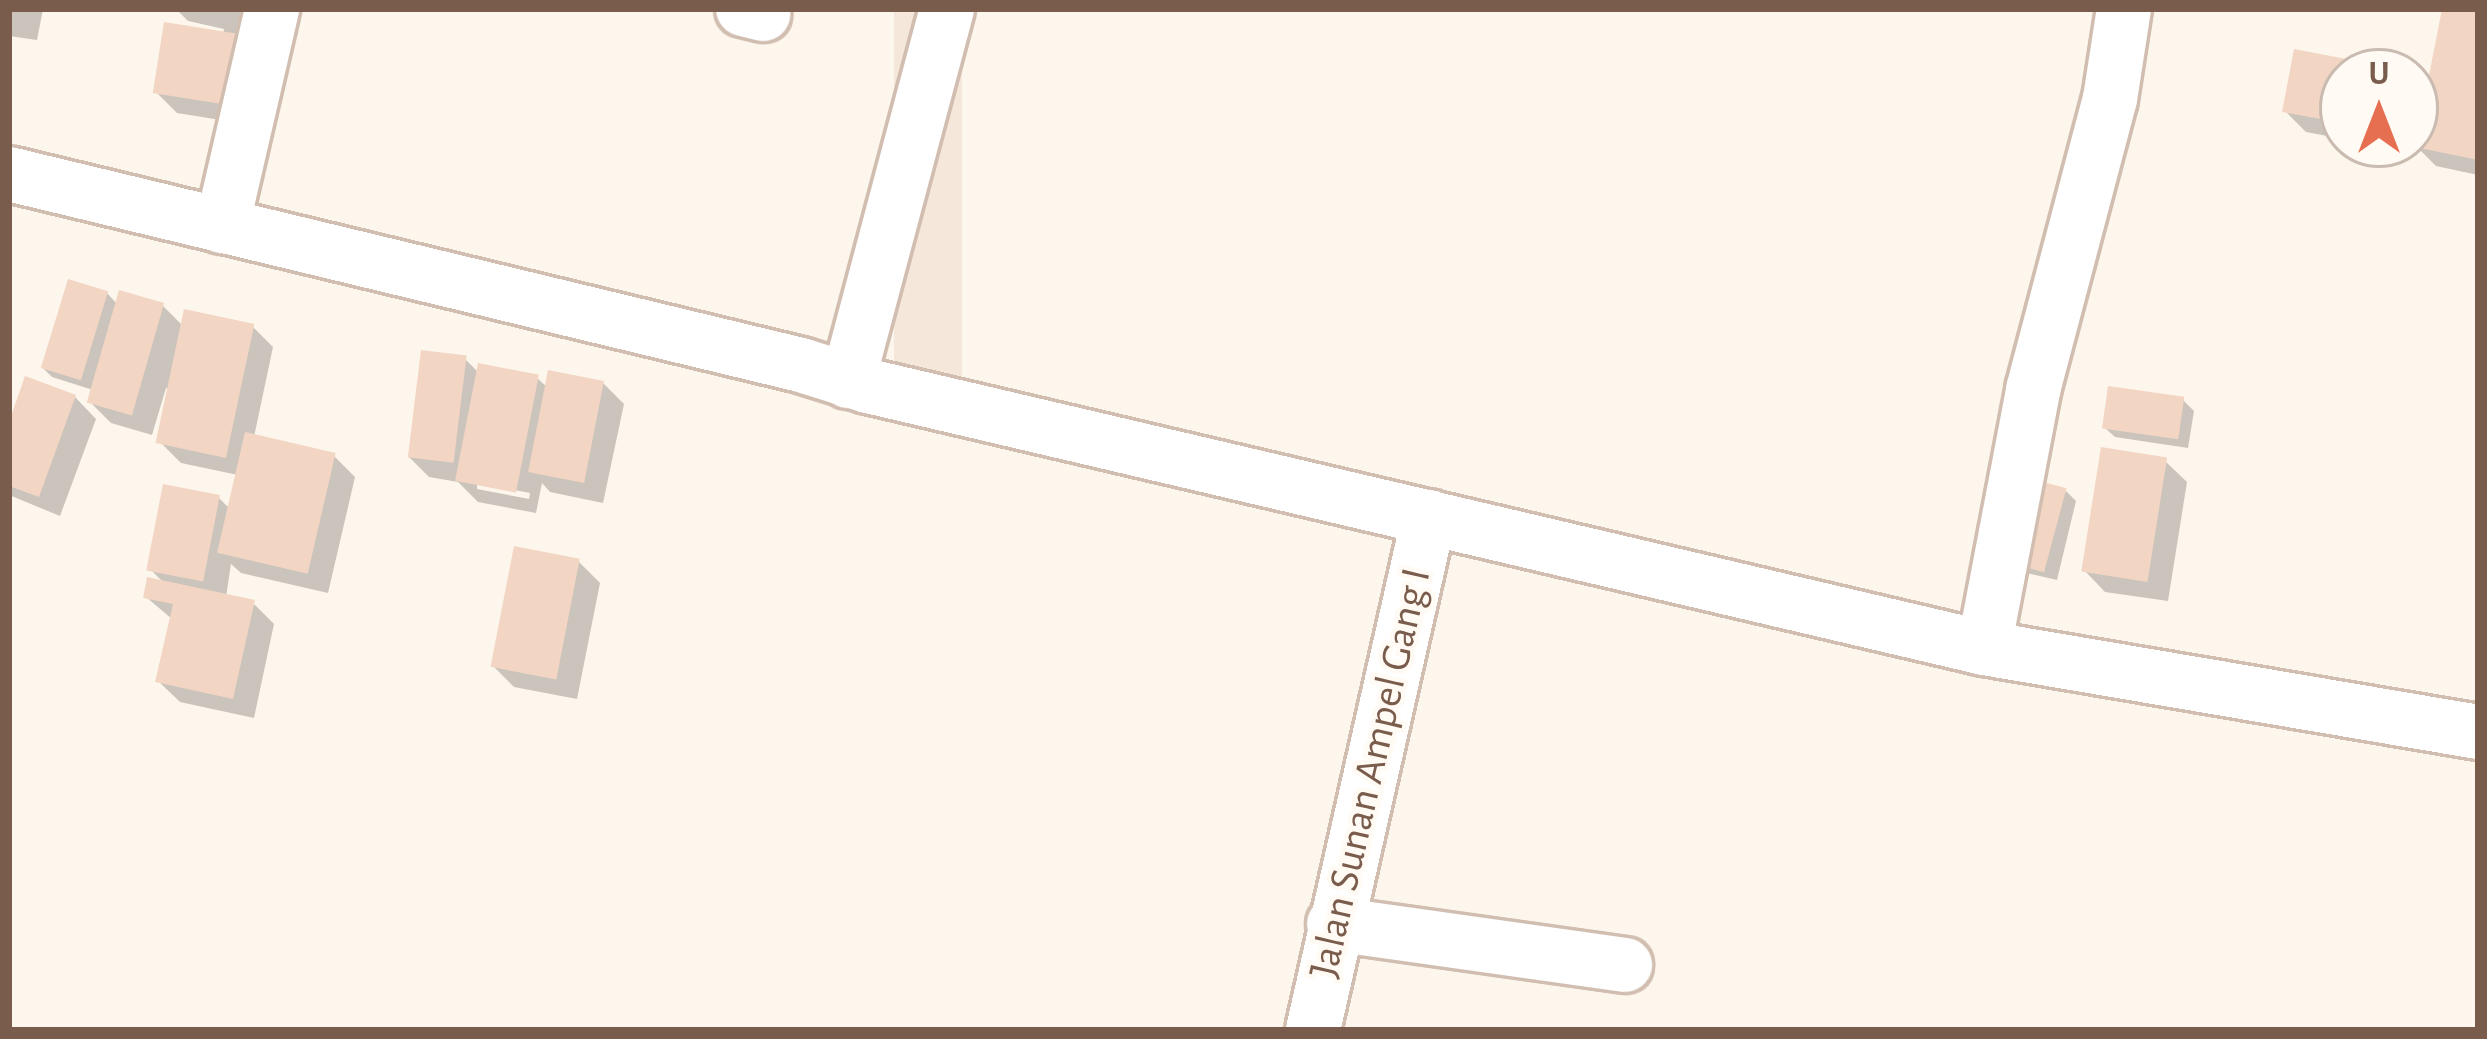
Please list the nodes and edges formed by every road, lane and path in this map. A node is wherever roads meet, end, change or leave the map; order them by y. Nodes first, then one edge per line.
1 (272, 9) edge
2 (947, 9) edge
3 (2124, 9) edge
4 (9, 174) edge
5 (222, 226) junction
6 (848, 380) junction
7 (1429, 517) junction
8 (1984, 648) junction
9 (2478, 732) edge
10 (1334, 925) junction
11 (1624, 965) dead end
12 (1313, 1030) edge

1 - 5 street
2 - 6 street
3 - 8 street
4 - 5 street
5 - 6 street
6 - 7 street
7 - 8 street
7 - 10 street, Jalan Sunan Ampel Gang I
8 - 9 street
10 - 11 street
10 - 12 street, Jalan Sunan Ampel Gang I

